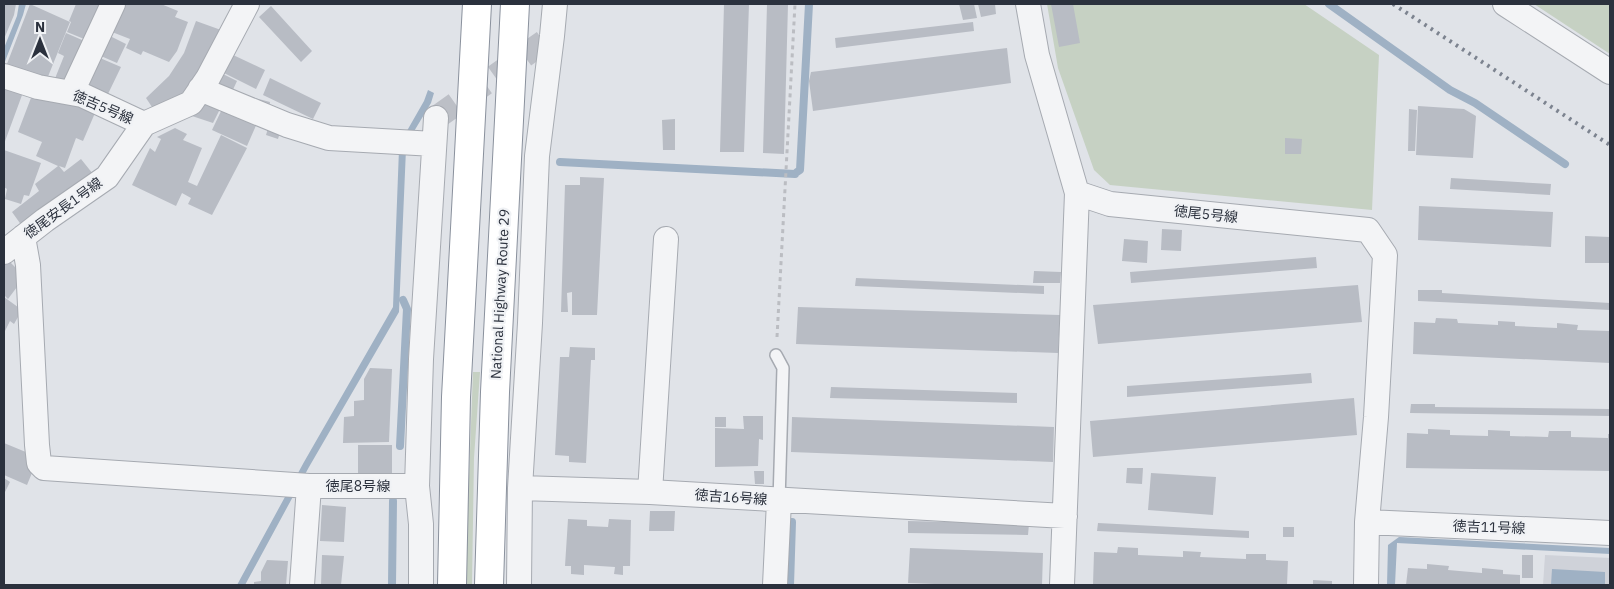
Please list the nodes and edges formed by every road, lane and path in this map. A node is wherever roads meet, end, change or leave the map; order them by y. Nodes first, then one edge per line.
1 (113, 4) edge
2 (247, 4) edge
3 (477, 4) edge
4 (515, 4) edge
5 (555, 4) edge
6 (795, 4) edge
7 (1028, 4) edge
8 (1505, 4) edge
9 (1610, 72) edge
10 (4, 76) edge
11 (200, 89) junction
12 (72, 92) junction
13 (436, 118) dead end
14 (144, 124) junction
15 (434, 144) junction
16 (1077, 193) junction
17 (23, 237) junction
18 (666, 239) dead end
19 (4, 252) edge
20 (776, 355) joint
21 (309, 486) junction
22 (417, 486) junction
23 (520, 488) junction
24 (650, 492) junction
25 (779, 501) junction
26 (1065, 516) junction
27 (1367, 522) junction
28 (1610, 533) edge
29 (302, 585) edge
30 (421, 585) edge
31 (452, 585) edge
32 (489, 585) edge
33 (519, 585) edge
34 (775, 585) edge
35 (1062, 585) edge
36 (1366, 585) edge

1 - 12 street
2 - 11 street
3 - 31 highway, bridge
4 - 32 highway, National Highway Route 29, bridge
5 - 23 street
6 - 20 path
7 - 16 street
8 - 9 street
10 - 12 street, 徳吉5号線
11 - 14 street
11 - 15 street
12 - 14 street, 徳吉5号線
13 - 15 street
14 - 17 street, 徳尾安長1号線
15 - 22 street
16 - 26 street
16 - 27 street, 徳尾5号線
17 - 19 street, 徳尾安長1号線
17 - 21 street
18 - 24 street
20 - 25 lane
21 - 22 street, 徳尾8号線
21 - 29 street, 徳尾8号線
22 - 30 street
23 - 24 street, 徳吉16号線
23 - 33 street
24 - 25 street, 徳吉16号線
25 - 26 street, 徳吉16号線
25 - 34 street
26 - 35 street
27 - 28 street, 徳吉11号線
27 - 36 street, 徳尾5号線

